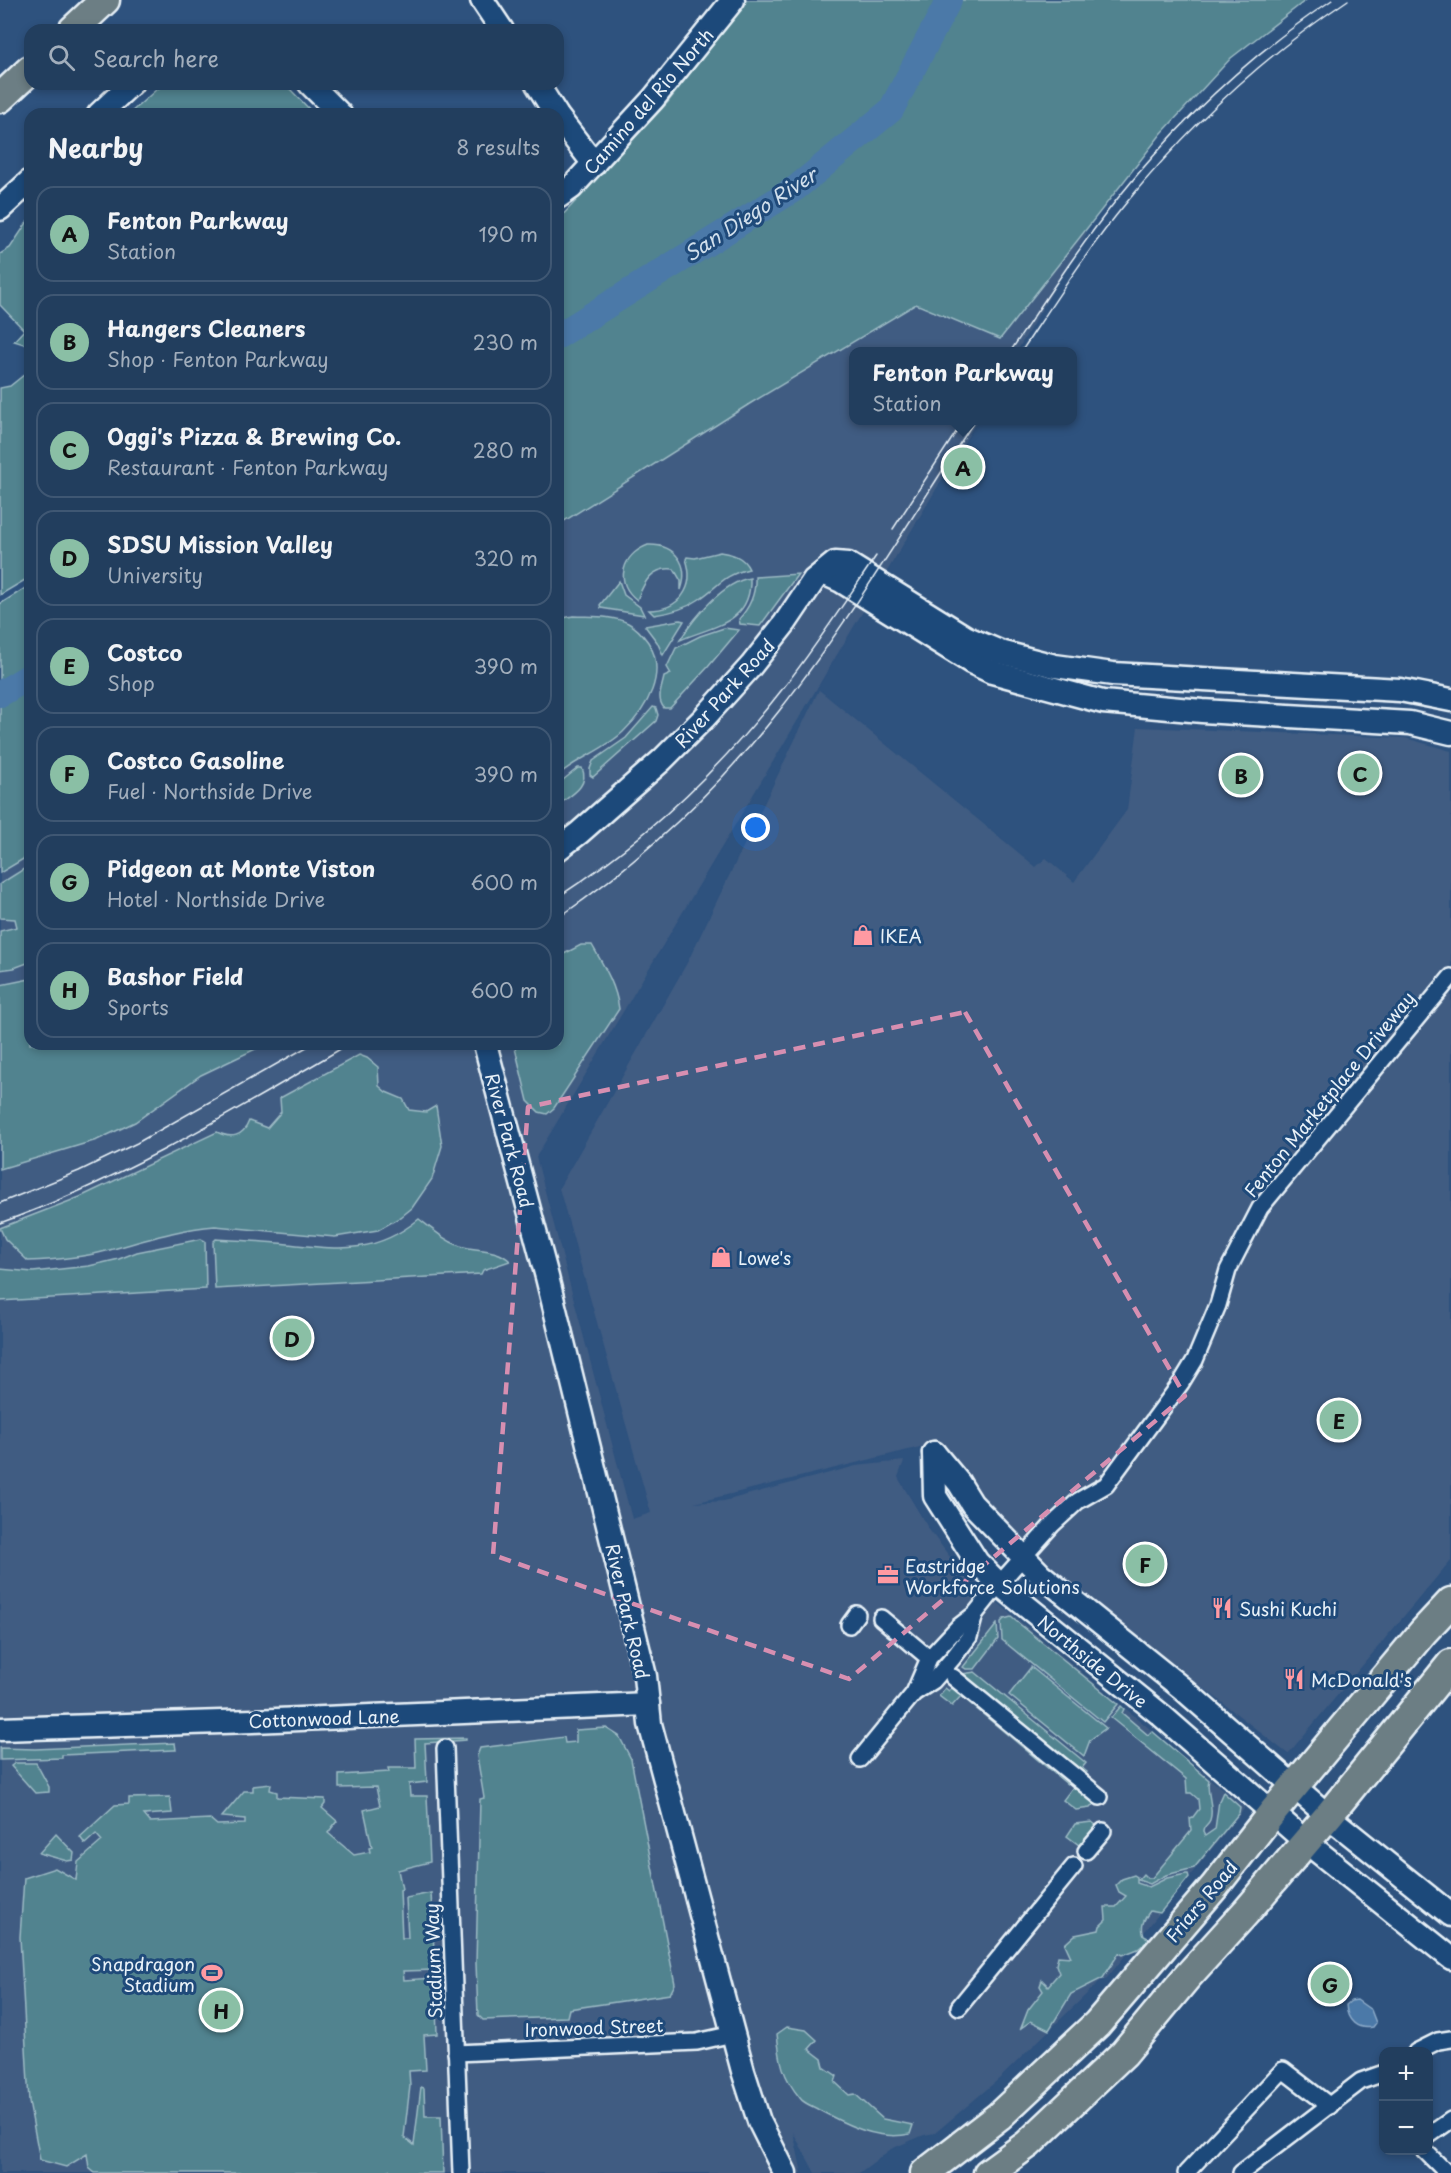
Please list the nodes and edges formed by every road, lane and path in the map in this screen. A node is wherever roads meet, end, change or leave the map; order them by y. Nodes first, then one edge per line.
1 (105, 0) edge
2 (482, 0) edge
3 (733, 0) edge
4 (79, 24) edge
5 (498, 24) edge
6 (24, 76) edge
7 (125, 90) edge
8 (316, 90) edge
9 (541, 90) edge
10 (0, 98) edge
11 (105, 108) edge
12 (334, 108) edge
13 (552, 108) edge
14 (564, 125) edge
15 (594, 164) junction
16 (24, 187) edge
17 (564, 193) edge
18 (0, 209) edge
19 (823, 573) junction
20 (896, 615) junction
21 (932, 616) junction
22 (1451, 700) edge
23 (1451, 733) edge
24 (564, 844) edge
25 (1451, 977) edge
26 (487, 1050) edge
27 (1022, 1557) junction
28 (999, 1584) junction
29 (1451, 1602) edge
30 (881, 1618) dead end
31 (924, 1654) dead end
32 (1451, 1664) edge
33 (953, 1677) dead end
34 (648, 1704) junction
35 (0, 1730) edge
36 (445, 1748) dead end
37 (860, 1759) dead end
38 (1294, 1788) junction
39 (1100, 1797) dead end
40 (1272, 1813) junction
41 (1328, 1816) junction
42 (1103, 1831) dead end
43 (1306, 1842) junction
44 (1086, 1851) dead end
45 (1074, 1866) dead end
46 (1451, 1915) edge
47 (1451, 1958) edge
48 (958, 2007) dead end
49 (733, 2034) junction
50 (1451, 2039) edge
51 (1426, 2047) edge
52 (456, 2053) junction
53 (1379, 2074) edge
54 (1329, 2106) junction
55 (1451, 2120) edge
56 (1433, 2133) edge
57 (1428, 2155) edge
58 (461, 2173) edge
59 (785, 2173) edge
60 (925, 2173) edge
61 (988, 2173) edge
62 (1186, 2173) edge
63 (1241, 2173) edge
64 (1447, 2173) edge

1 - 4 highway
2 - 5 street
3 - 15 street, Camino del Rio North
6 - 10 highway
7 - 11 street
8 - 12 street
9 - 13 street
14 - 15 street
15 - 17 street, Camino del Rio North
16 - 18 street
19 - 20 street
19 - 21 street
19 - 24 street, River Park Road
20 - 21 street
20 - 23 street
21 - 22 street
25 - 27 street, Fenton Marketplace Driveway
26 - 34 street, River Park Road
27 - 28 street, Fenton Marketplace Driveway
27 - 28 street, Northside Drive
27 - 38 street, Northside Drive
28 - 37 street, Fenton Marketplace Driveway
28 - 40 street, Northside Drive
29 - 38 highway, Friars Road
30 - 31 street
32 - 41 highway
33 - 39 street
34 - 35 street, Cottonwood Lane
34 - 49 street, River Park Road
36 - 52 street, Stadium Way
38 - 40 highway, Friars Road
38 - 41 street, Northside Drive
40 - 43 street, Northside Drive
40 - 60 highway, Friars Road
41 - 43 highway
41 - 46 street, Northside Drive
42 - 44 street
43 - 47 street, Northside Drive
43 - 61 highway
45 - 48 street
49 - 52 street, Ironwood Street
49 - 59 street, River Park Road
50 - 51 street
52 - 58 street, Stadium Way
53 - 54 street
54 - 62 street
54 - 63 street
55 - 56 street
57 - 64 street

